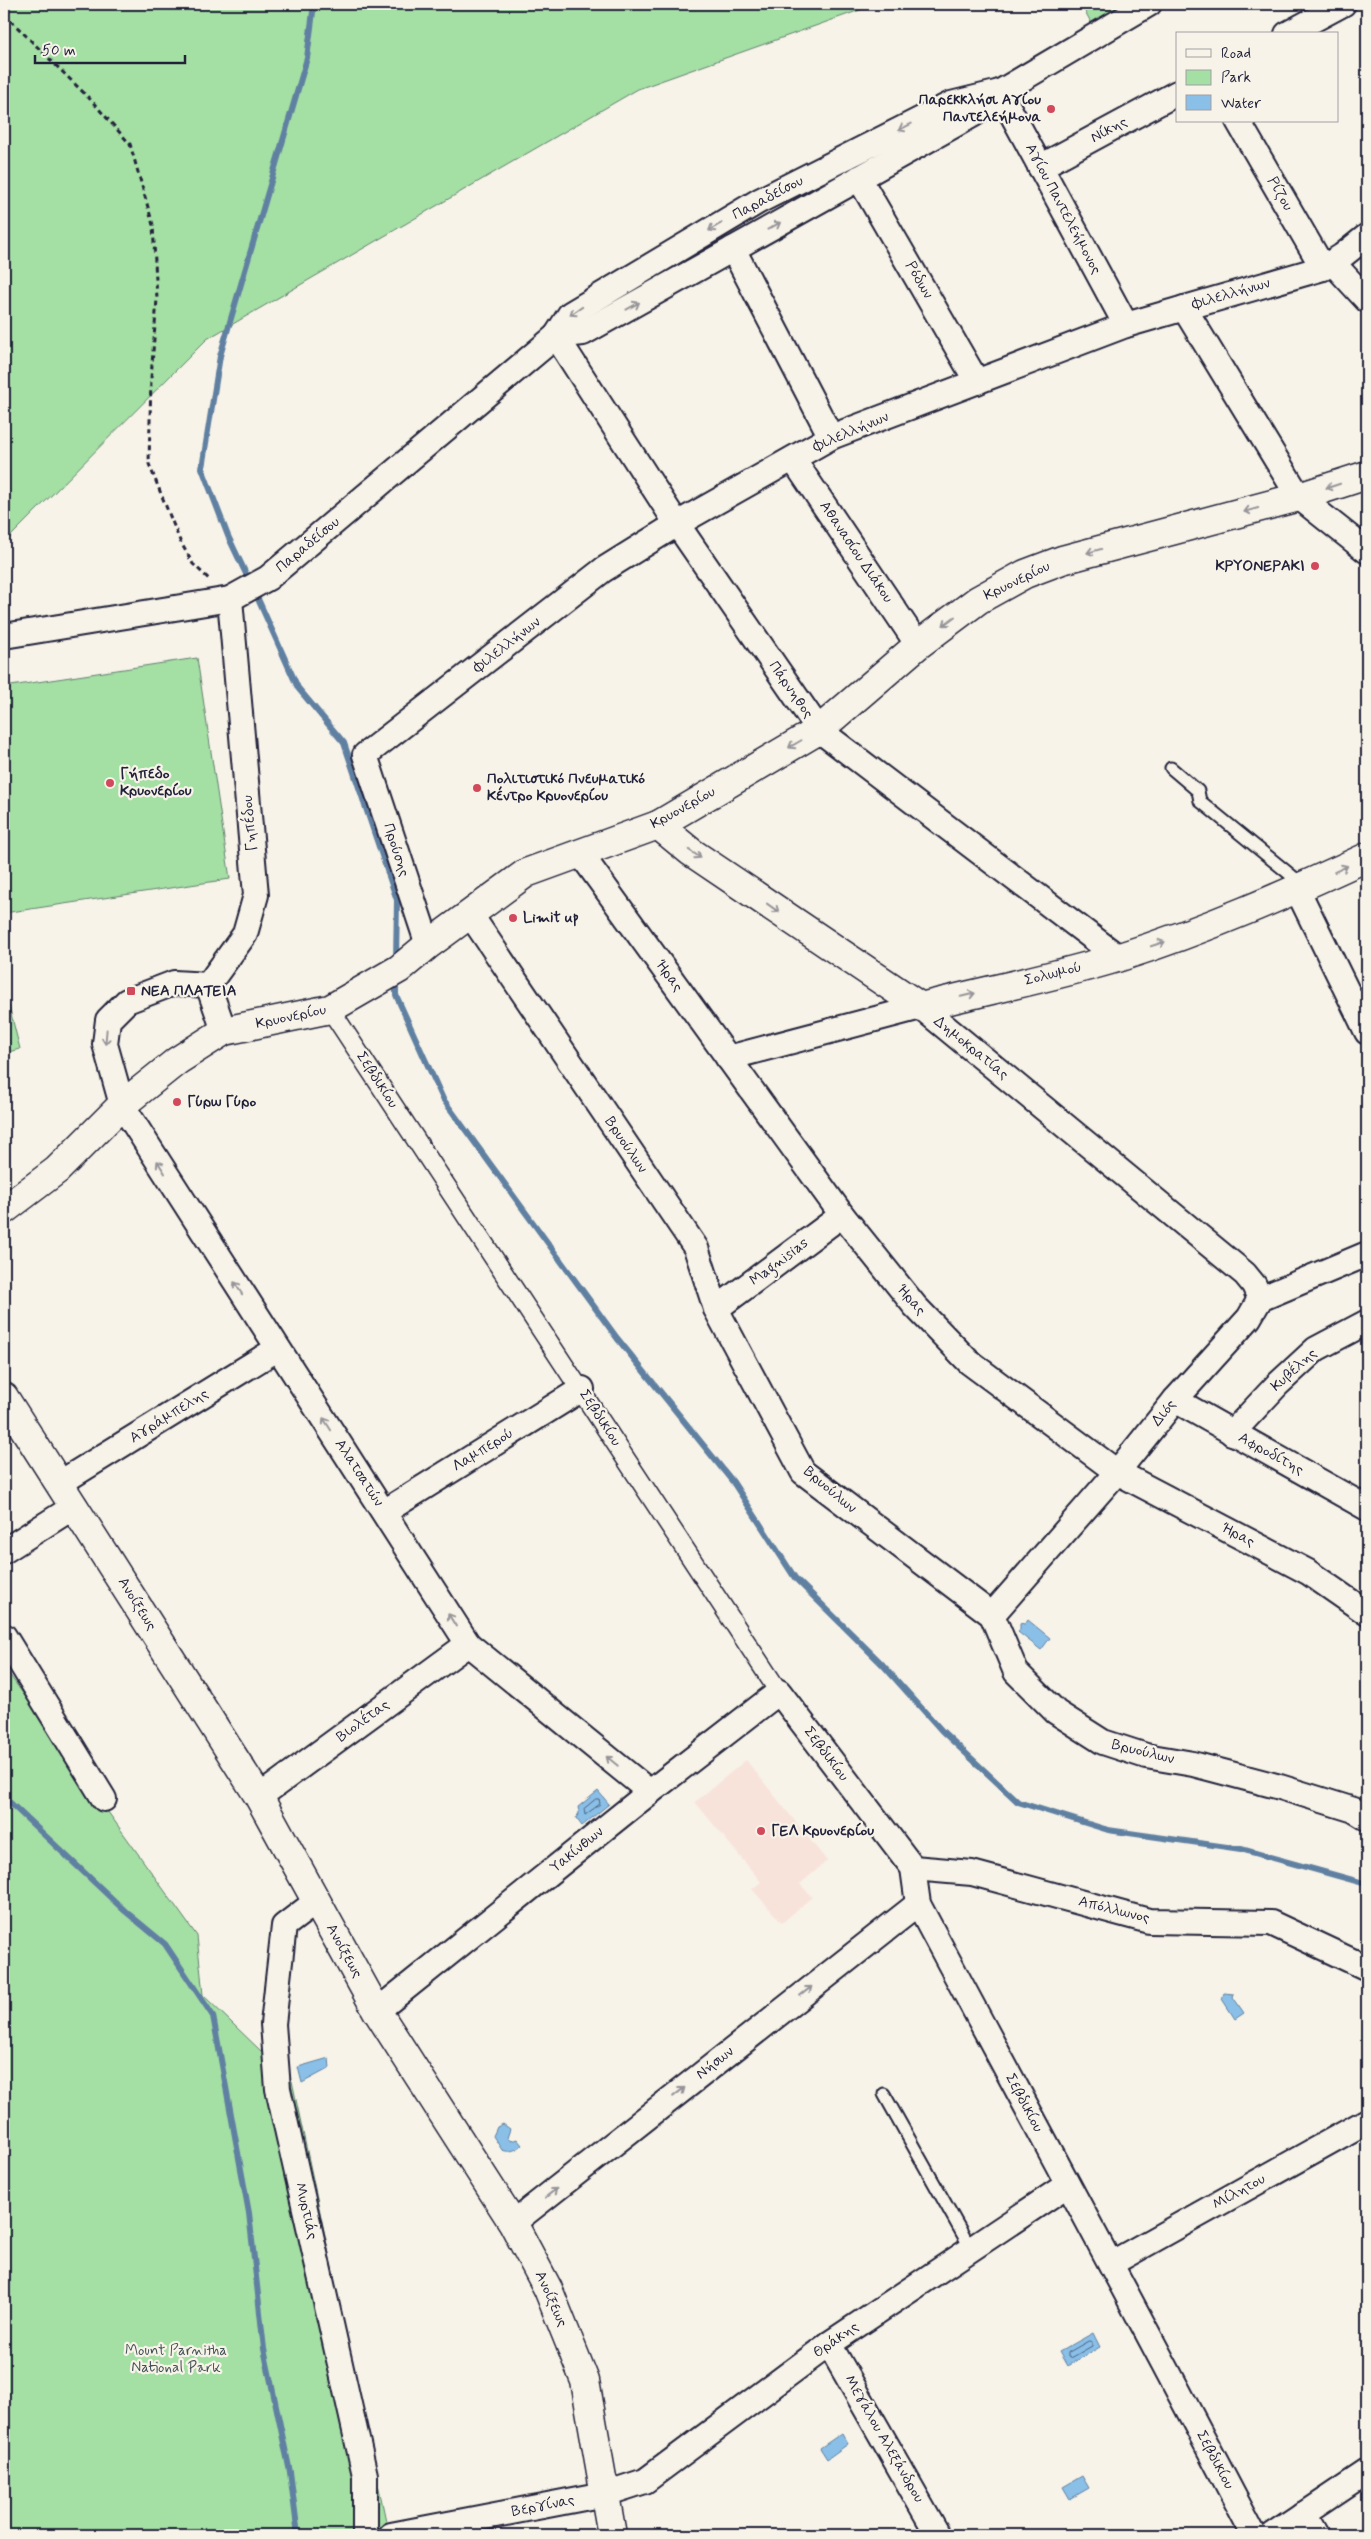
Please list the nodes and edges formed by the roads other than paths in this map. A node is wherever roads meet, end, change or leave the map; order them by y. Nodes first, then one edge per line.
1 (1149, 4) edge
2 (1342, 4) edge
3 (1291, 32) edge
4 (1000, 92) junction
5 (1176, 93) edge
6 (1239, 122) edge
7 (1040, 166) junction
8 (859, 178) junction
9 (1367, 236) edge
10 (733, 249) junction
11 (1327, 265) junction
12 (1367, 300) edge
13 (1184, 308) junction
14 (1126, 326) junction
15 (556, 336) junction
16 (977, 382) junction
17 (831, 438) junction
18 (793, 459) junction
19 (1367, 475) edge
20 (1299, 497) junction
21 (677, 524) junction
22 (1367, 552) edge
23 (230, 599) junction
24 (4, 636) edge
25 (918, 645) junction
26 (819, 730) junction
27 (365, 755) joint
28 (1171, 768) dead end
29 (658, 825) junction
30 (580, 852) junction
31 (1367, 857) edge
32 (1300, 888) junction
33 (470, 914) junction
34 (428, 945) junction
35 (1118, 957) junction
36 (208, 985) junction
37 (920, 1007) junction
38 (330, 1009) junction
39 (224, 1031) junction
40 (1367, 1032) edge
41 (728, 1058) junction
42 (122, 1105) junction
43 (4, 1210) edge
44 (842, 1215) junction
45 (1367, 1254) edge
46 (1260, 1299) junction
47 (716, 1309) junction
48 (1367, 1322) edge
49 (277, 1349) junction
50 (582, 1389) junction
51 (4, 1397) edge
52 (1175, 1400) junction
53 (1232, 1433) junction
54 (1117, 1472) junction
55 (60, 1483) junction
56 (75, 1506) junction
57 (1367, 1508) edge
58 (384, 1512) junction
59 (4, 1552) edge
60 (1367, 1613) edge
61 (992, 1615) junction
62 (4, 1636) edge
63 (468, 1644) junction
64 (780, 1692) junction
65 (650, 1792) junction
66 (259, 1797) junction
67 (104, 1799) dead end
68 (1367, 1818) edge
69 (913, 1868) junction
70 (317, 1901) junction
71 (918, 1904) junction
72 (1367, 1968) edge
73 (377, 2011) junction
74 (884, 2094) dead end
75 (1367, 2120) edge
76 (1067, 2185) junction
77 (513, 2223) junction
78 (972, 2249) junction
79 (1112, 2262) junction
80 (829, 2344) junction
81 (1367, 2472) edge
82 (606, 2494) junction
83 (1304, 2514) junction
84 (931, 2533) edge
85 (365, 2535) edge
86 (391, 2535) edge
87 (612, 2535) edge
88 (1254, 2535) edge
89 (1273, 2535) edge
90 (1316, 2535) edge

1 - 4 street, Παραδείσου
2 - 3 street
4 - 7 street, Αγίου Παντελεήμονος
4 - 8 street, Παραδείσου
4 -> 15 street, Παραδείσου
5 - 7 street, Νίκης
6 - 11 street, Ρίζου
7 - 14 street, Αγίου Παντελεήμονος
10 -> 8 street, Παραδείσου
8 - 16 street, Ρόδων
9 - 11 street, Φιλελλήνων
15 -> 10 street, Παραδείσου
10 - 17 street
11 - 12 street, Ρίζου
11 - 13 street, Φιλελλήνων
13 - 14 street, Φιλελλήνων
13 - 20 street
14 - 16 street, Φιλελλήνων
15 - 21 street, Πάρνηθος
15 - 23 street, Παραδείσου
16 - 17 street, Φιλελλήνων
17 - 18 street, Φιλελλήνων
18 - 21 street, Φιλελλήνων
18 - 25 street, Αθανασίου Διάκου
19 -> 20 main road, Κρυονερίου
20 - 22 street
20 -> 25 main road, Κρυονερίου
21 - 26 street, Πάρνηθος
21 - 27 street, Φιλελλήνων
23 - 24 street, Παραδείσου
23 - 36 street, Γηπέδου
25 - 26 main road, Κρυονερίου
26 -> 29 main road, Κρυονερίου
26 - 35 street, Πάρνηθος
27 - 34 street, Προύσης
28 - 32 lane
29 - 30 main road, Κρυονερίου
29 -> 37 main road, Δημοκρατίας
30 - 33 main road, Κρυονερίου
30 - 41 street, Ήρας
32 -> 31 main road, Σολωμού
35 -> 32 main road, Σολωμού
32 - 40 street
33 - 34 main road, Κρυονερίου
33 - 47 street, Βρυούλων
34 - 38 main road, Κρυονερίου
37 -> 35 main road, Σολωμού
36 - 39 street
36 -> 42 street, Αλατσατών
37 - 41 street, Σολωμού
37 - 46 street, Δημοκρατίας
38 - 39 main road, Κρυονερίου
38 - 50 street, Σεβδικίου
39 - 42 main road, Κρυονερίου
41 - 44 street, Ήρας
42 - 43 main road, Κρυονερίου
49 -> 42 street, Αλατσατών
44 - 47 street, Magnisias
44 - 54 street, Ήρας
45 - 46 street
46 - 52 street, Διός
47 - 61 street, Βρυούλων
48 - 53 street, Κυβέλης
49 - 55 street, Αγράμπελης
58 -> 49 street, Αλατσατών
50 - 58 street, Λαμπερού
50 - 64 street, Σεβδικίου
51 - 55 main road, Ανοίξεως
52 - 53 street, Αφροδίτης
52 - 54 street, Διός
53 - 57 street, Αφροδίτης
54 - 60 street, Ήρας
54 - 61 street, Διός
55 - 56 main road, Ανοίξεως
56 - 59 street
56 - 66 main road, Ανοίξεως
63 -> 58 street, Αλατσατών
61 - 68 street, Βρυούλων
62 - 67 street
65 -> 63 street, Αλατσατών
63 - 66 street, Βιολέτας
64 - 65 street, Υακίνθων
64 - 69 street, Σεβδικίου
65 - 73 street, Υακίνθων
66 - 70 main road, Ανοίξεως
69 - 71 street, Σεβδικίου
69 - 72 street, Απόλλωνος
70 - 73 main road, Ανοίξεως
70 - 85 street, Μυρτιάς
71 - 76 street, Σεβδικίου
77 -> 71 street, Νήσων
73 - 77 main road, Ανοίξεως
74 - 78 lane
75 - 79 street, Μίλητου
76 - 78 street, Θράκης
76 - 79 street, Σεβδικίου
77 - 82 main road, Ανοίξεως
78 - 80 street, Θράκης
79 - 88 street, Σεβδικίου
80 - 82 street, Θράκης
80 - 84 street, Μεγάλου Αλεξάνδρου
81 - 83 street
82 - 86 street, Βεργίνας
82 - 87 main road, Ανοίξεως
83 - 89 street
83 - 90 street

